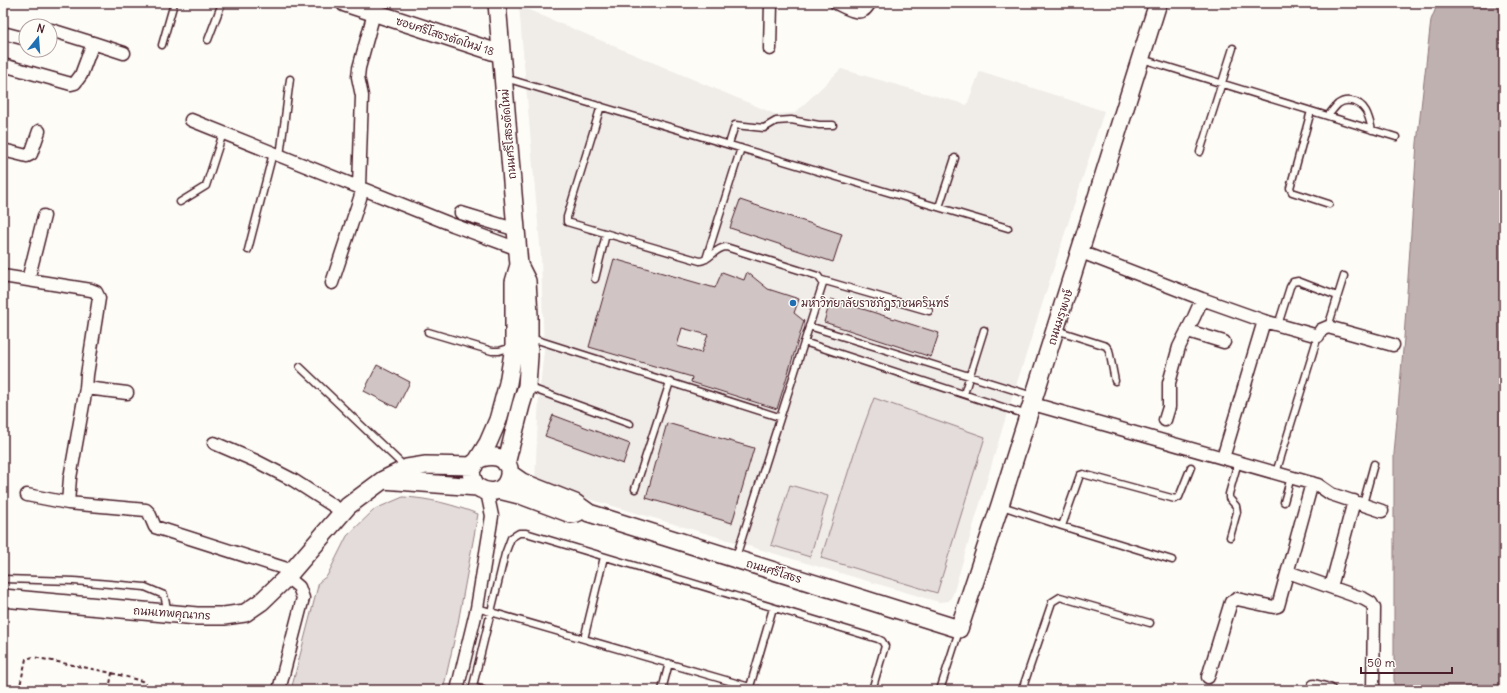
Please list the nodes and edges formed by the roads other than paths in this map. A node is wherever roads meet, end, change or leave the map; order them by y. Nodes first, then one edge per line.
1 (174, 3) edge
2 (222, 3) edge
3 (345, 3) edge
4 (497, 3) edge
5 (771, 3) edge
6 (836, 3) edge
7 (870, 3) edge
8 (1158, 3) edge
9 (374, 13) junction
10 (58, 32) edge
11 (3, 33) edge
12 (18, 37) edge
13 (208, 40) dead end
14 (93, 43) junction
15 (162, 45) dead end
16 (1233, 48) dead end
17 (770, 49) dead end
18 (124, 53) dead end
19 (501, 54) junction
20 (1141, 59) junction
21 (3, 65) edge
22 (503, 78) junction
23 (290, 79) dead end
24 (1222, 84) junction
25 (601, 106) junction
26 (1311, 111) junction
27 (1328, 116) junction
28 (191, 120) dead end
29 (833, 125) dead end
30 (1372, 130) junction
31 (39, 131) dead end
32 (223, 133) junction
33 (1396, 137) dead end
34 (729, 144) junction
35 (741, 148) junction
36 (3, 150) edge
37 (1200, 152) dead end
38 (276, 154) junction
39 (955, 158) dead end
40 (361, 188) junction
41 (180, 202) dead end
42 (1329, 204) dead end
43 (939, 207) junction
44 (461, 214) dead end
45 (44, 216) dead end
46 (1008, 228) dead end
47 (517, 230) junction
48 (606, 234) junction
49 (248, 250) dead end
50 (1081, 252) junction
51 (518, 257) junction
52 (705, 260) junction
53 (3, 276) edge
54 (1344, 276) dead end
55 (595, 279) dead end
56 (28, 280) junction
57 (822, 280) junction
58 (332, 283) dead end
59 (1337, 296) junction
60 (1202, 299) junction
61 (929, 311) dead end
62 (1264, 321) junction
63 (1278, 325) junction
64 (809, 326) junction
65 (1328, 328) junction
66 (984, 330) dead end
67 (1056, 330) junction
68 (1188, 331) junction
69 (428, 332) dead end
70 (1318, 336) junction
71 (529, 338) junction
72 (804, 342) junction
73 (1224, 342) dead end
74 (1393, 345) dead end
75 (514, 346) junction
76 (300, 367) dead end
77 (970, 377) junction
78 (1115, 381) dead end
79 (670, 382) junction
80 (527, 386) junction
81 (86, 388) junction
82 (127, 394) dead end
83 (964, 394) junction
84 (1032, 405) junction
85 (779, 417) junction
86 (1165, 420) dead end
87 (630, 424) dead end
88 (214, 443) dead end
89 (1223, 458) junction
90 (1238, 462) junction
91 (475, 463) junction
92 (1374, 464) dead end
93 (1191, 467) dead end
94 (407, 468) junction
95 (508, 468) junction
96 (1276, 473) junction
97 (1291, 477) junction
98 (383, 480) junction
99 (1312, 483) junction
100 (635, 489) dead end
101 (488, 490) junction
102 (27, 495) dead end
103 (1284, 502) dead end
104 (68, 503) junction
105 (1359, 503) junction
106 (1000, 506) junction
107 (1382, 511) dead end
108 (343, 512) junction
109 (590, 513) junction
110 (1062, 526) junction
111 (1230, 537) dead end
112 (604, 557) junction
113 (735, 559) junction
114 (1172, 560) dead end
115 (1288, 572) junction
116 (290, 574) junction
117 (3, 579) edge
118 (1331, 587) junction
119 (3, 598) edge
120 (477, 608) junction
121 (773, 608) junction
122 (491, 612) junction
123 (168, 613) junction
124 (1150, 623) dead end
125 (959, 629) junction
126 (584, 639) junction
127 (669, 663) junction
128 (1208, 677) dead end
129 (1314, 686) dead end
130 (750, 688) edge
131 (472, 689) edge
132 (279, 690) edge
133 (457, 690) edge
134 (483, 690) edge
135 (662, 690) edge
136 (760, 690) edge
137 (872, 690) edge
138 (940, 690) edge
139 (1022, 690) edge
140 (1329, 690) edge
141 (1373, 690) edge

1 - 15 lane
2 - 13 lane
3 - 9 main road, ซอยศรีโสธรตัดใหม่ 18
4 - 19 main road, ถนนศรีโสธรตัดใหม่
5 - 17 street
6 - 7 street
8 - 20 main road, ถนนมรุพงษ์
9 - 19 main road, ซอยศรีโสธรตัดใหม่ 18
9 - 40 street
10 - 14 street
11 - 12 street
14 - 18 street
14 - 21 street
16 - 24 lane
19 - 22 main road, ถนนศรีโสธรตัดใหม่
20 - 24 lane
20 - 50 main road, ถนนมรุพงษ์
22 - 25 lane
22 - 47 main road, ถนนศรีโสธรตัดใหม่
23 - 38 lane
24 - 26 lane
24 - 37 lane
25 - 34 lane
25 - 48 lane
26 - 27 lane
26 - 42 lane
27 - 30 lane
27 - 30 lane
28 - 32 street
29 - 34 lane
30 - 33 lane
31 - 36 street
32 - 38 street
32 - 41 lane
34 - 35 lane
35 - 43 lane
35 - 52 lane
38 - 40 street
38 - 49 lane
39 - 43 lane
40 - 51 street
40 - 58 street
43 - 46 lane
44 - 47 street
45 - 56 street
47 - 51 main road, ถนนศรีโสธรตัดใหม่
48 - 52 lane
48 - 55 lane
50 - 60 street
50 - 67 main road, ถนนมรุพงษ์
51 - 71 main road, ถนนศรีโสธรตัดใหม่
51 - 75 main road, ถนนศรีโสธรตัดใหม่
52 - 57 lane
53 - 56 street
54 - 59 lane
56 - 81 street
57 - 61 lane
57 - 64 lane
59 - 63 lane
59 - 65 lane
60 - 62 street
60 - 68 street
62 - 63 street
62 - 89 street
63 - 70 street
64 - 72 lane
64 - 77 lane
65 - 70 street
65 - 74 street
66 - 77 lane
67 - 78 lane
67 - 84 main road, ถนนมรุพงษ์
68 - 73 street
68 - 86 street
69 - 75 lane
70 - 96 lane
71 - 79 lane
71 - 80 main road, ถนนศรีโสธรตัดใหม่
72 - 83 lane
72 - 85 lane
75 - 91 main road, ถนนศรีโสธรตัดใหม่
76 - 94 lane
77 - 83 lane
77 - 84 lane
79 - 85 lane
79 - 100 lane
80 - 87 lane
80 - 95 main road, ถนนศรีโสธรตัดใหม่
81 - 82 street
81 - 104 street
83 - 84 lane
84 - 89 street
84 - 106 main road, ถนนมรุพงษ์
85 - 113 lane
88 - 108 street
89 - 90 street
90 - 96 street
90 - 111 lane
91 - 94 main road, ถนนเทพคุณากร
91 - 95 main road
91 - 101 main road
92 - 105 lane
93 - 110 lane
94 - 98 main road, ถนนเทพคุณากร
95 - 101 main road
95 - 109 main road, ถนนศรีโสธร
96 - 97 street
97 - 99 street
97 - 103 lane
98 - 101 main road
98 - 108 main road, ถนนเทพคุณากร
99 - 105 street
99 - 115 street
101 - 109 main road, ถนนศรีโสธร
101 - 120 street
102 - 104 street
104 - 116 street
105 - 107 street
105 - 118 street
106 - 110 lane
106 - 125 main road, ถนนมรุพงษ์
108 - 116 main road, ถนนเทพคุณากร
109 - 113 main road, ถนนศรีโสธร
110 - 114 lane
112 - 121 lane
112 - 122 lane
112 - 126 lane
113 - 125 main road, ถนนศรีโสธร
115 - 118 street
115 - 128 street
116 - 123 main road, ถนนเทพคุณากร
116 - 132 street
117 - 123 lane
118 - 141 street
119 - 123 main road, ถนนเทพคุณากร
120 - 122 lane
120 - 133 street
121 - 130 lane
121 - 137 lane
122 - 126 lane
122 - 131 lane
124 - 139 lane
125 - 138 lane
126 - 127 lane
127 - 130 lane
127 - 135 lane
129 - 140 street
130 - 136 lane
131 - 134 lane

